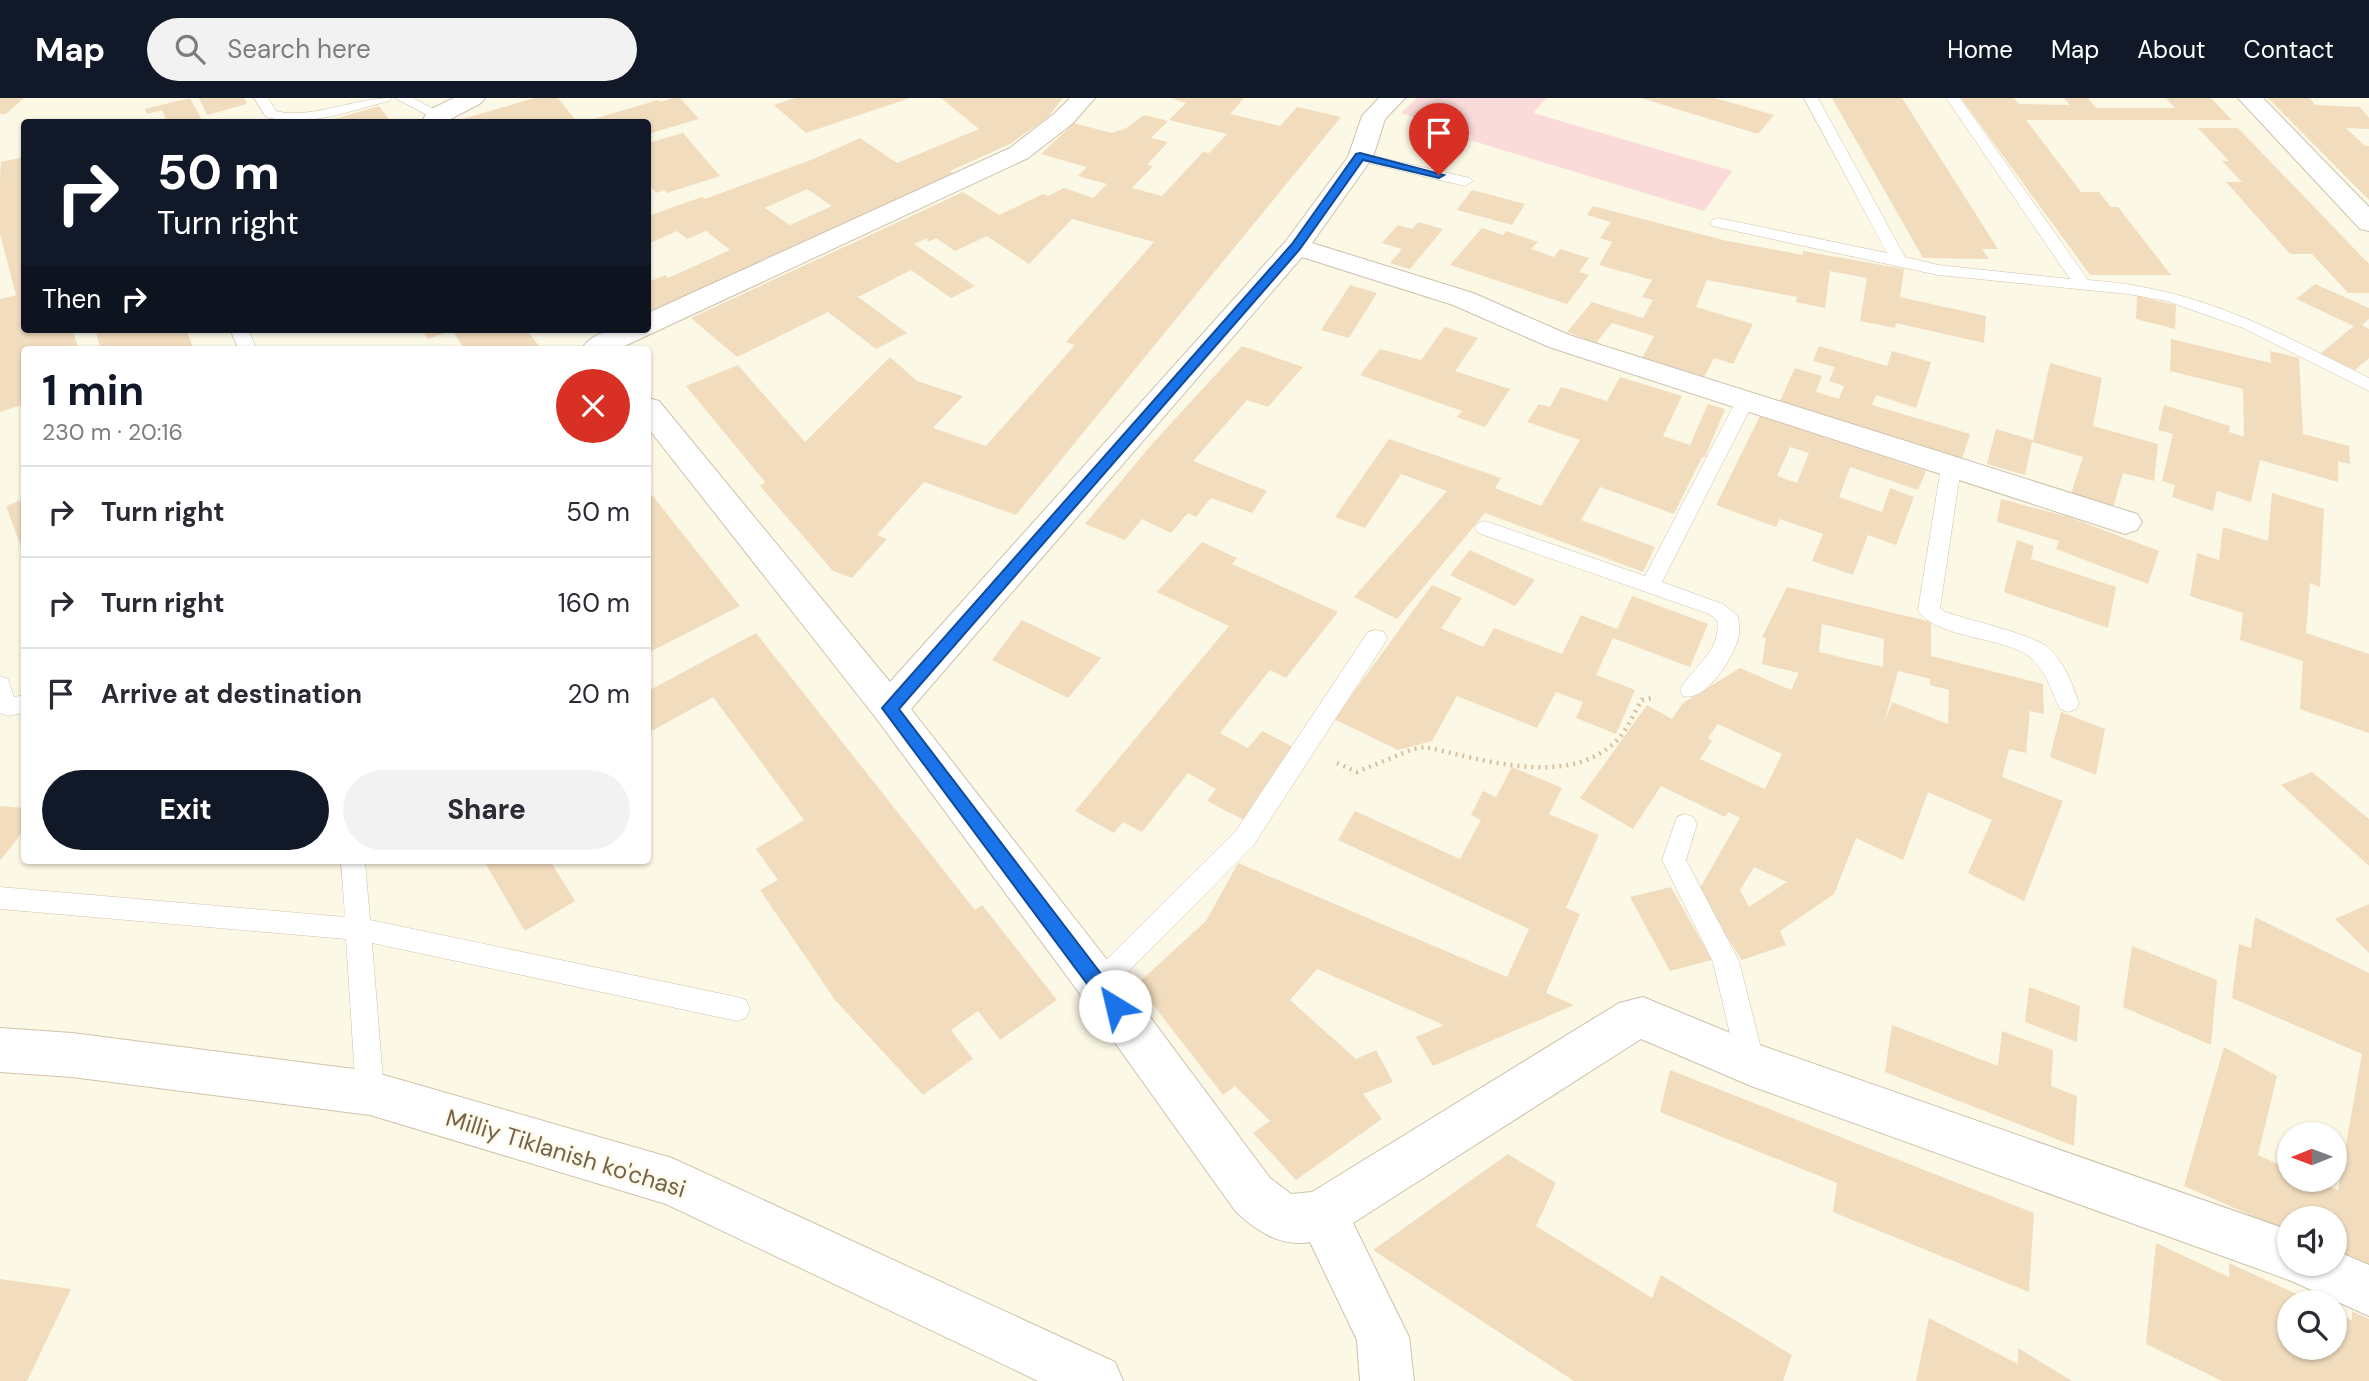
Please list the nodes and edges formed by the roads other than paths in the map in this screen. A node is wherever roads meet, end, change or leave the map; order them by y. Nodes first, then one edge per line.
1 (261, 98) edge
2 (384, 98) edge
3 (402, 98) edge
4 (473, 98) edge
5 (1083, 98) edge
6 (1394, 98) edge
7 (1811, 98) edge
8 (1953, 98) edge
9 (2250, 98) edge
10 (435, 119) edge
11 (1360, 157) junction
12 (1465, 181) dead end
13 (1718, 223) dead end
14 (2369, 223) edge
15 (1296, 247) junction
16 (1899, 260) junction
17 (2083, 285) junction
18 (651, 323) edge
19 (623, 333) edge
20 (594, 342) edge
21 (2369, 385) edge
22 (1745, 401) junction
23 (651, 412) edge
24 (1951, 467) junction
25 (2125, 523) dead end
26 (1485, 528) dead end
27 (1650, 586) junction
28 (1376, 638) dead end
29 (0, 685) edge
30 (1691, 690) road end
31 (2068, 703) dead end
32 (21, 705) edge
33 (890, 708) junction
34 (1685, 824) dead end
35 (353, 864) edge
36 (0, 898) edge
37 (358, 929) junction
38 (1099, 984) junction
39 (737, 1009) dead end
40 (0, 1050) edge
41 (1751, 1064) junction
42 (370, 1093) junction
43 (1322, 1214) junction
44 (2277, 1251) edge
45 (2335, 1276) edge
46 (2369, 1291) edge
47 (1096, 1381) edge
48 (1387, 1381) edge

1 - 2 lane
3 - 10 lane
4 - 10 street
5 - 18 street
6 - 11 street
7 - 16 lane
8 - 17 lane
9 - 14 street
11 - 12 lane
11 - 15 street
13 - 16 lane
15 - 22 street
15 - 33 street
16 - 17 lane
17 - 21 lane
19 - 20 street
22 - 24 street
22 - 27 lane
23 - 33 street
24 - 25 street
24 - 31 lane
26 - 27 lane
27 - 30 lane
28 - 38 lane
29 - 32 lane
33 - 38 street
34 - 41 lane
35 - 37 lane
36 - 37 lane
37 - 39 lane
37 - 42 lane
38 - 43 street
40 - 42 street, Milliy Tiklanish ko'chasi
41 - 43 street
41 - 44 street
42 - 47 street, Milliy Tiklanish ko'chasi
43 - 48 street
45 - 46 street

